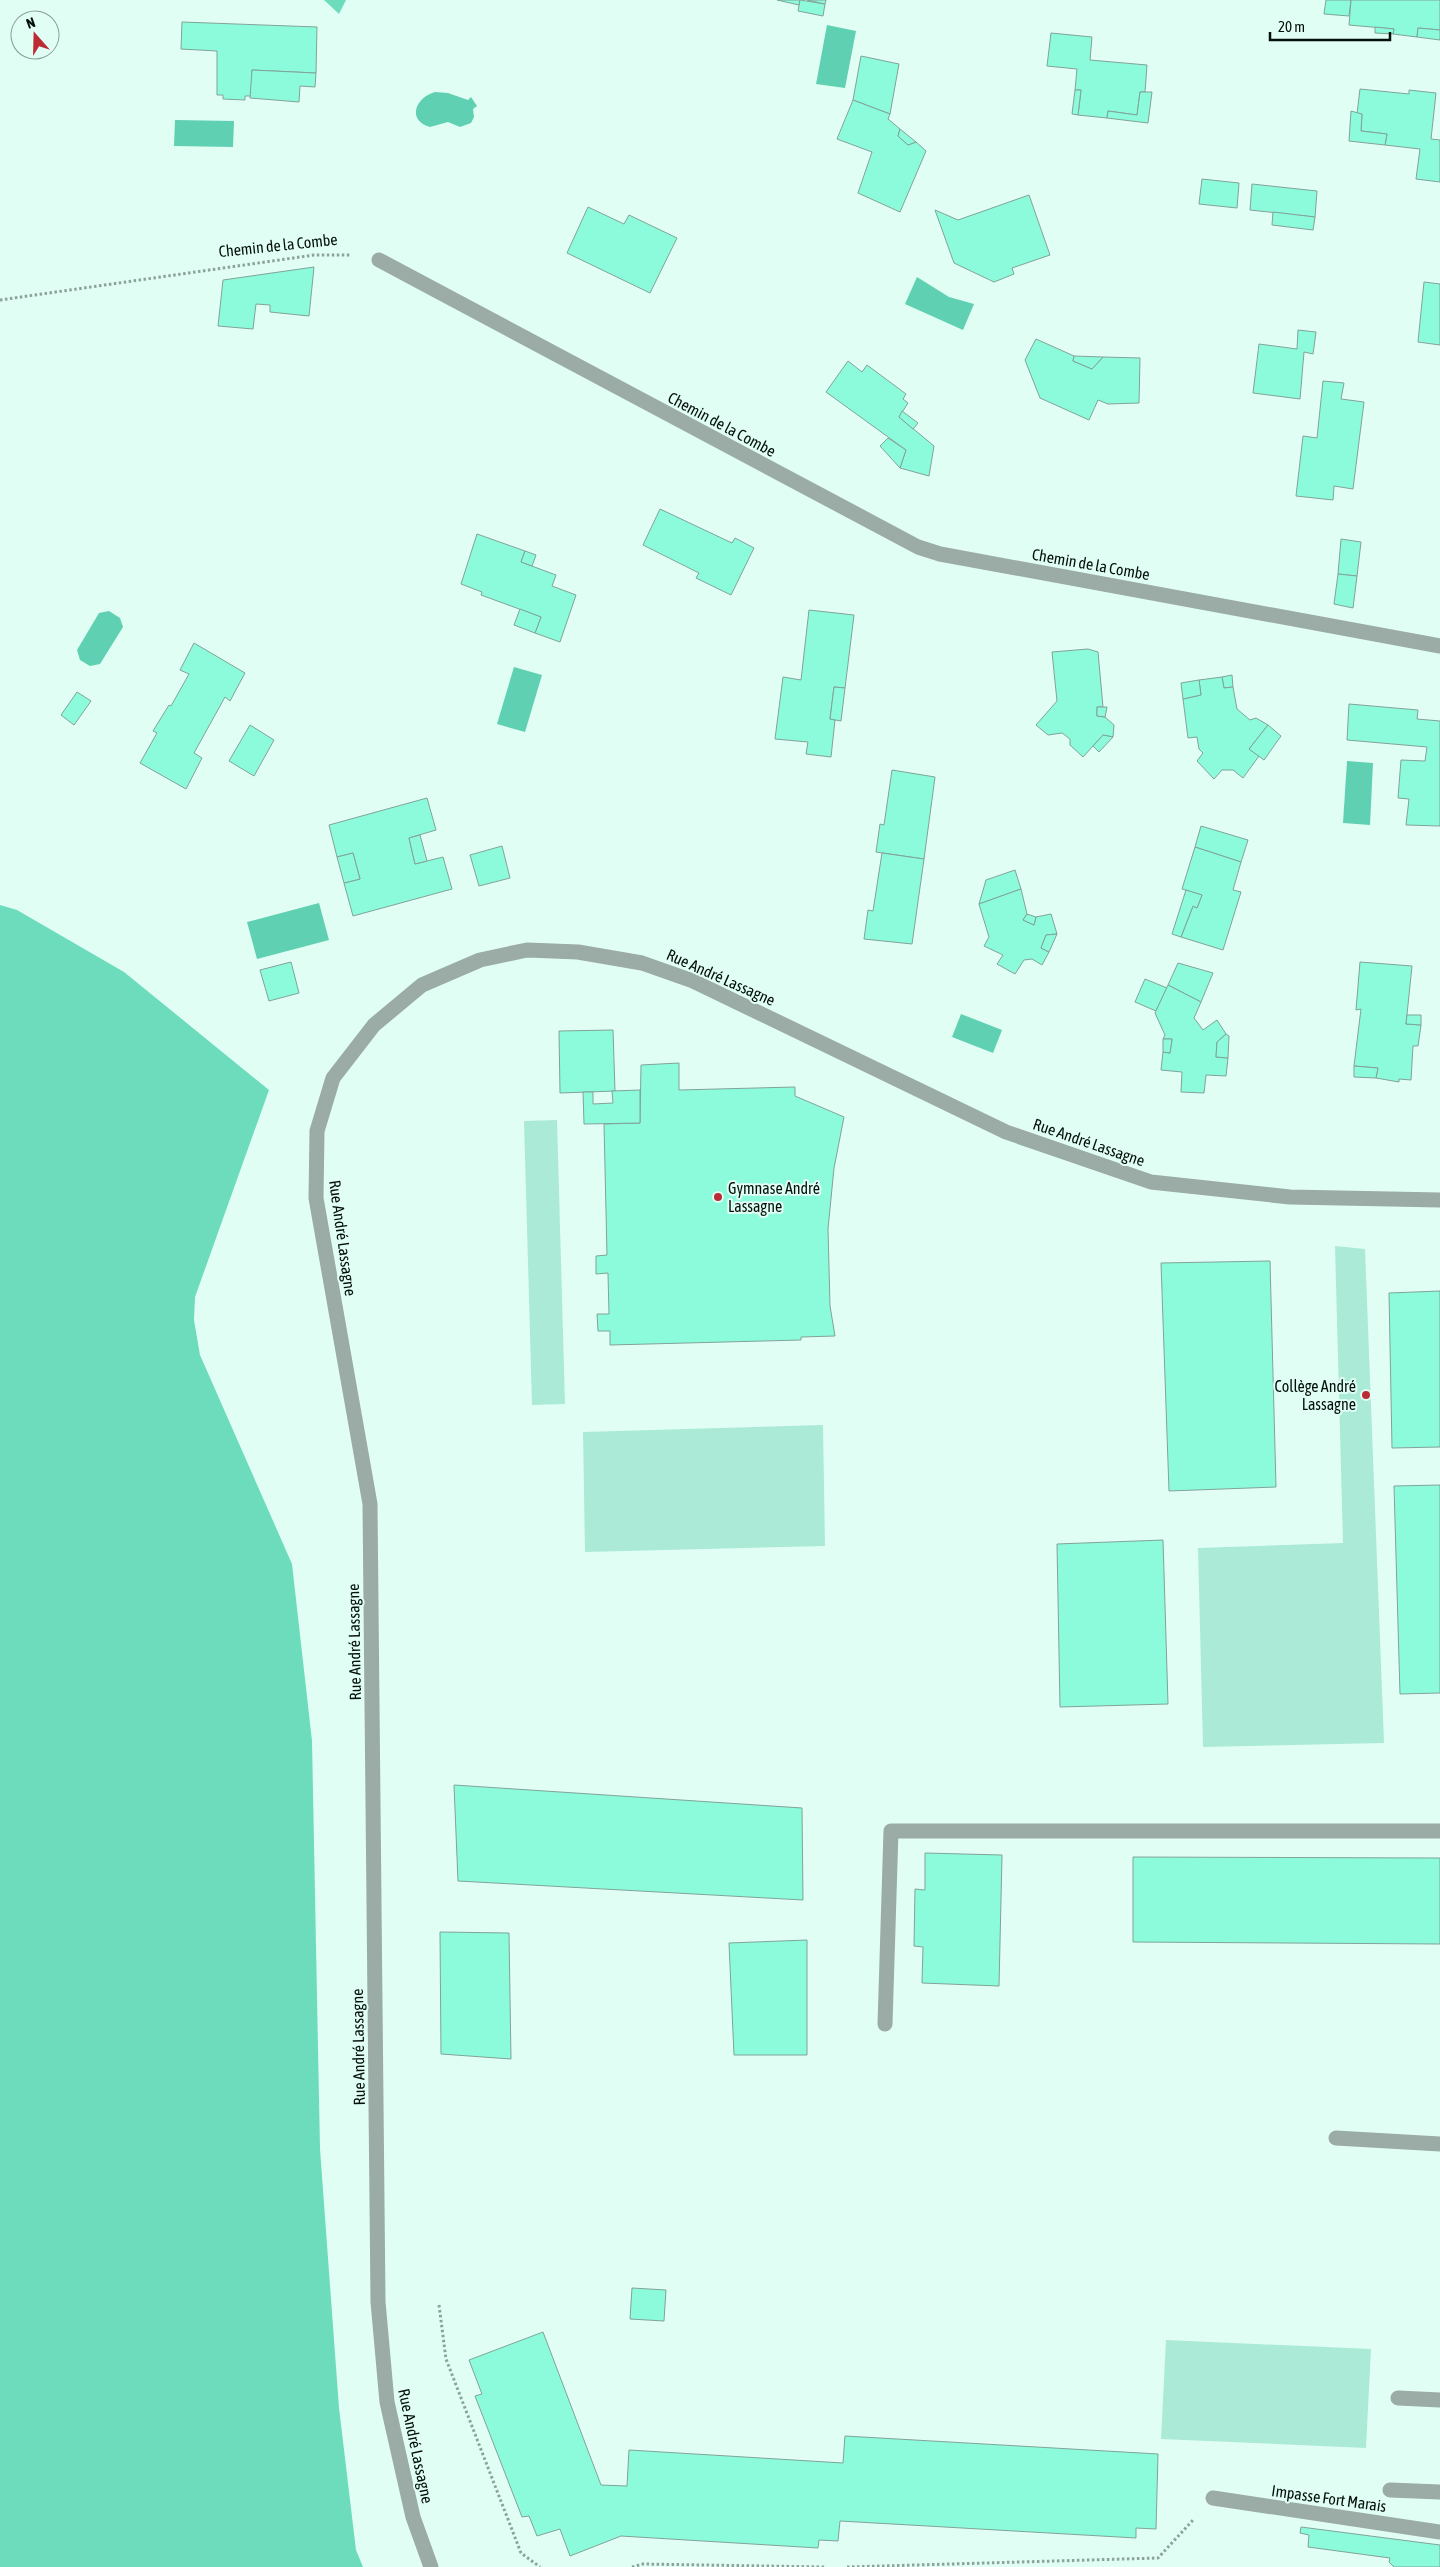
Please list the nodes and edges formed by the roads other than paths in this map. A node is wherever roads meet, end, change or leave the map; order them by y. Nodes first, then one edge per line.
1 (379, 260) road end
2 (1440, 646) edge
3 (1440, 1200) edge
4 (1440, 1831) edge
5 (885, 2024) dead end
6 (1336, 2138) dead end
7 (1440, 2144) edge
8 (1398, 2398) dead end
9 (1440, 2400) edge
10 (1390, 2490) dead end
11 (1440, 2492) edge
12 (1213, 2498) road end
13 (1440, 2532) edge
14 (431, 2567) edge

1 - 2 street, Chemin de la Combe
3 - 14 street, Rue André Lassagne
4 - 5 street
6 - 7 street
8 - 9 street
10 - 11 street
12 - 13 street, Impasse Fort Marais

